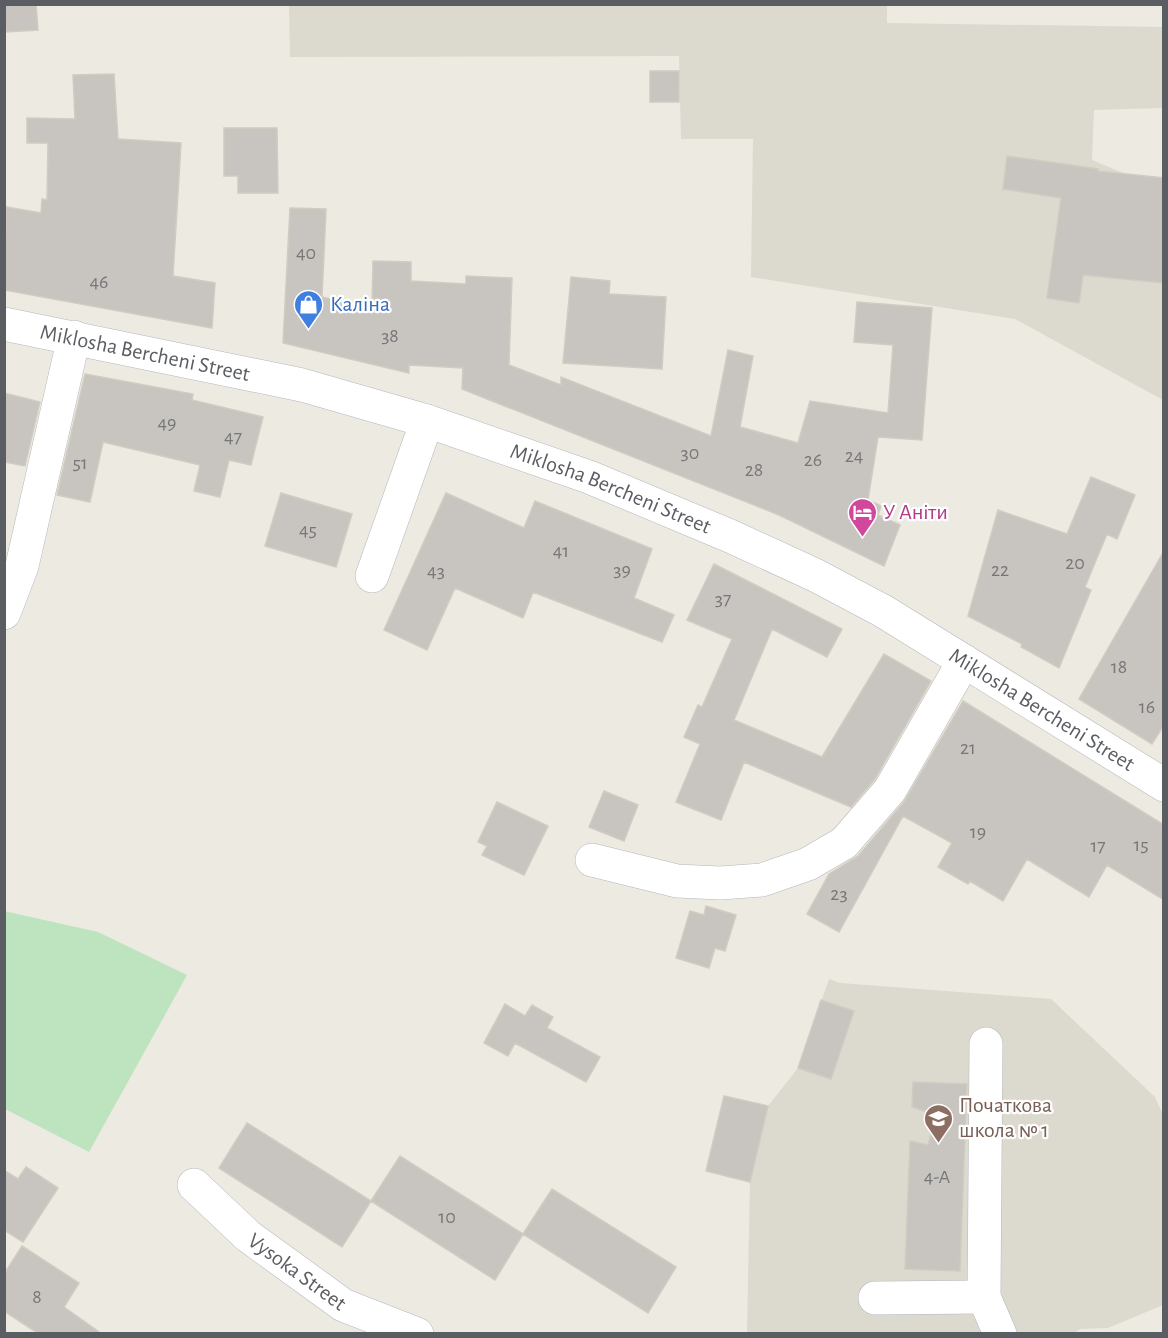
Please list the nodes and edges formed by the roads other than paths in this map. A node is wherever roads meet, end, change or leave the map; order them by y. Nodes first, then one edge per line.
1 (4, 324) edge
2 (74, 337) junction
3 (427, 421) junction
4 (372, 576) dead end
5 (4, 613) edge
6 (964, 661) junction
7 (1164, 785) edge
8 (592, 860) dead end
9 (986, 1044) dead end
10 (194, 1185) dead end
11 (984, 1297) junction
12 (875, 1298) dead end
13 (417, 1334) edge
14 (1000, 1334) edge

1 - 2 street, Miklosha Bercheni Street
2 - 3 street, Miklosha Bercheni Street
2 - 5 street
3 - 4 street
3 - 6 street, Miklosha Bercheni Street
6 - 7 street, Miklosha Bercheni Street
6 - 8 street
9 - 11 street
10 - 13 street, Vysoka Street
11 - 12 street
11 - 14 street

